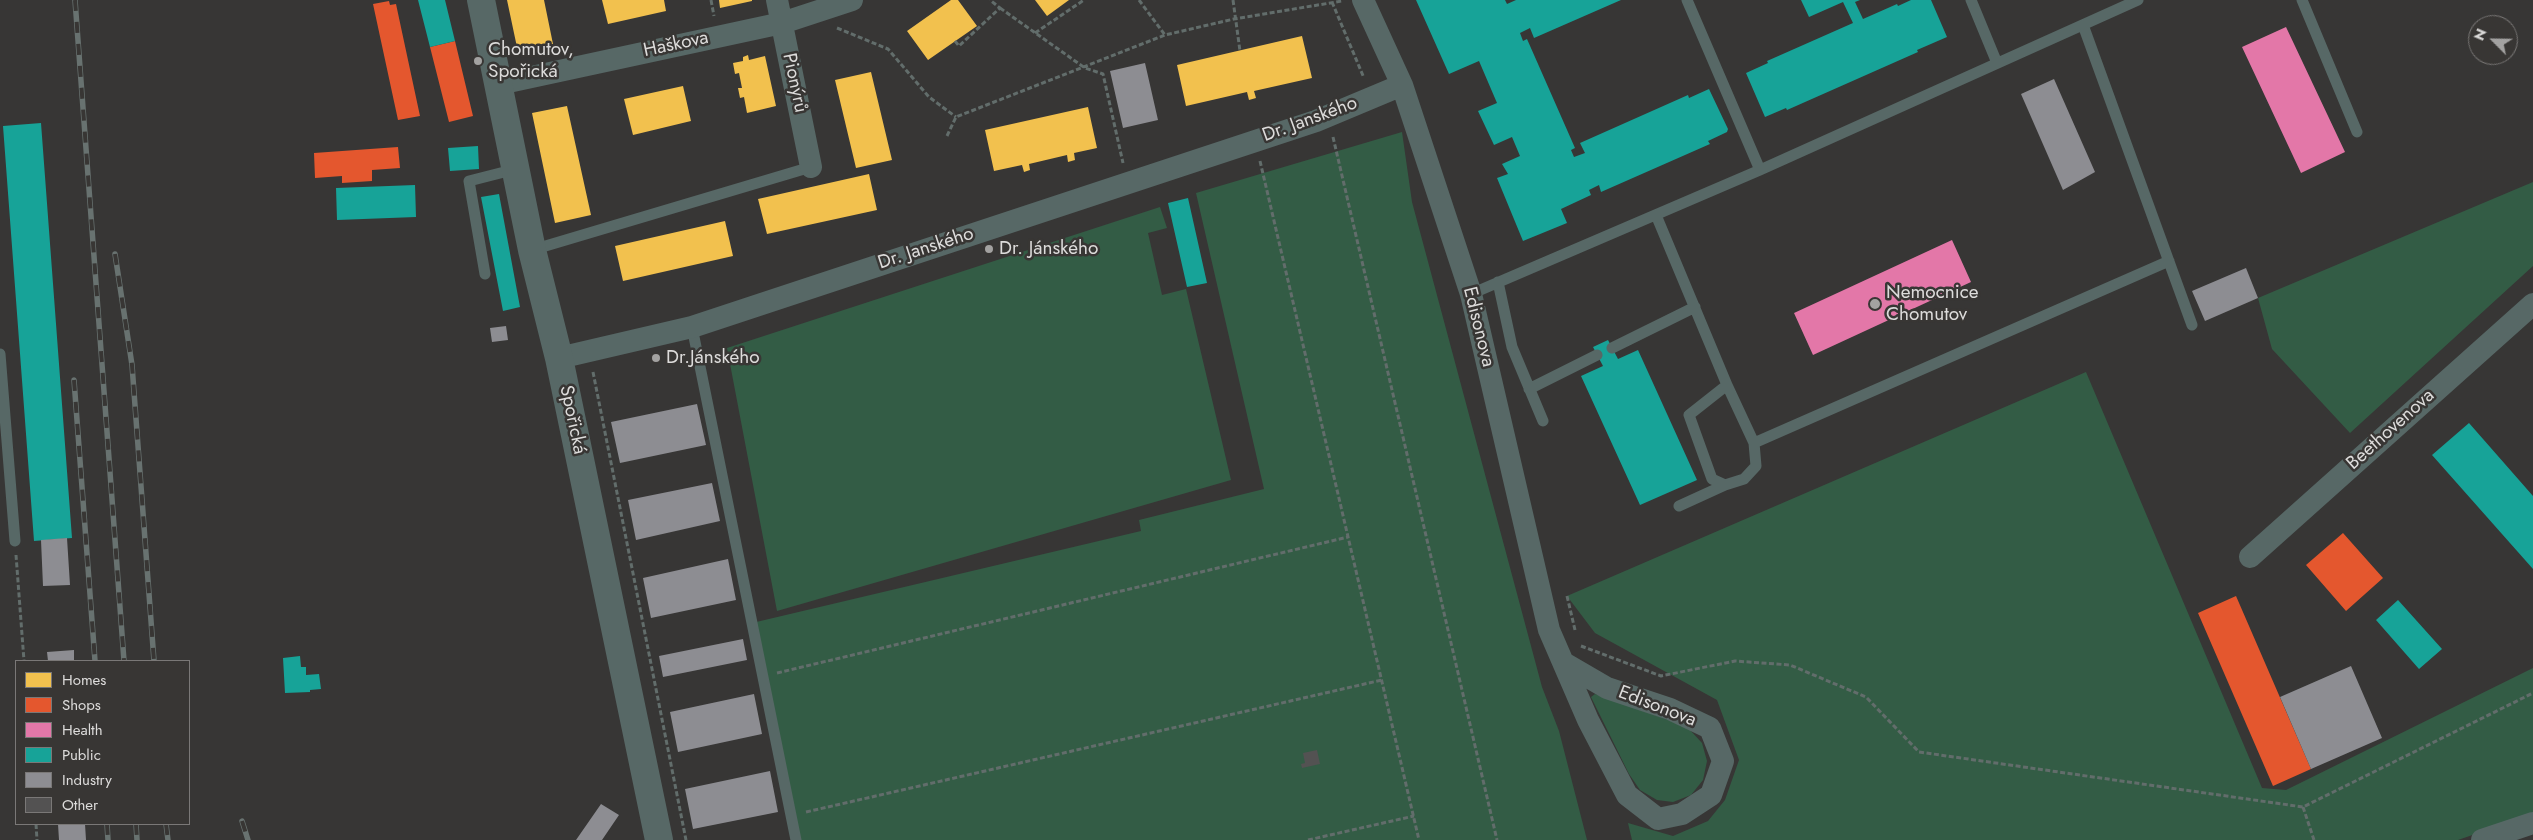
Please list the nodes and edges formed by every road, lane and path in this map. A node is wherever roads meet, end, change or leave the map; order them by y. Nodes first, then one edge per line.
1 (481, 0) edge
2 (777, 0) edge
3 (852, 0) edge
4 (990, 0) edge
5 (1084, 0) edge
6 (1139, 0) edge
7 (1233, 0) edge
8 (1345, 0) edge
9 (1364, 0) edge
10 (1687, 0) edge
11 (1970, 0) edge
12 (2138, 0) edge
13 (2302, 0) edge
14 (1332, 2) junction
15 (1000, 8) junction
16 (808, 16) junction
17 (1234, 19) junction
18 (782, 23) junction
19 (2083, 25) junction
20 (1035, 33) junction
21 (1165, 35) junction
22 (955, 41) dead end
23 (1240, 51) dead end
24 (1997, 64) junction
25 (1085, 68) junction
26 (1364, 78) dead end
27 (499, 84) junction
28 (1402, 85) junction
29 (1328, 115) junction
30 (956, 117) junction
31 (2357, 132) dead end
32 (947, 136) dead end
33 (1255, 141) junction
34 (811, 167) joint
35 (516, 168) junction
36 (1760, 170) junction
37 (1128, 183) junction
38 (1656, 215) junction
39 (532, 250) junction
40 (2169, 261) junction
41 (485, 274) dead end
42 (1498, 282) junction
43 (1471, 294) junction
44 (2533, 304) edge
45 (1695, 307) junction
46 (2192, 325) dead end
47 (692, 327) junction
48 (1612, 348) dead end
49 (589, 351) junction
50 (0, 354) edge
51 (1597, 356) dead end
52 (559, 358) junction
53 (1727, 385) junction
54 (1529, 389) junction
55 (1543, 421) dead end
56 (1754, 443) junction
57 (1725, 485) junction
58 (1679, 506) dead end
59 (1348, 537) junction
60 (14, 541) joint
61 (2250, 557) dead end
62 (1568, 596) dead end
63 (1576, 635) dead end
64 (1578, 644) dead end
65 (24, 660) edge
66 (1564, 663) junction
67 (763, 676) junction
68 (1382, 680) junction
69 (2533, 693) edge
70 (2302, 807) junction
71 (790, 815) junction
72 (1414, 816) junction
73 (2533, 823) edge
74 (36, 825) edge
75 (37, 840) edge
76 (659, 840) edge
77 (686, 840) edge
78 (796, 840) edge
79 (1308, 840) edge
80 (1420, 840) edge
81 (1497, 840) edge
82 (2314, 840) edge
83 (2482, 840) edge

1 - 27 street, Spořická
2 - 18 street, Pionýrů
3 - 16 street, Haškova
4 - 15 path
5 - 20 path
6 - 21 path
7 - 17 path
8 - 14 path
9 - 28 street, Edisonova
10 - 36 lane
11 - 24 lane
12 - 19 lane
13 - 31 lane
14 - 17 path
14 - 26 path
15 - 20 path
15 - 22 path
16 - 18 street, Haškova
16 - 30 path
17 - 21 path
17 - 23 path
18 - 27 street, Haškova
18 - 34 street, Pionýrů
19 - 24 lane
19 - 40 lane
20 - 25 path
21 - 25 path
24 - 36 lane
25 - 30 path
25 - 37 path
27 - 35 street, Spořická
28 - 29 street, Dr. Janského
28 - 43 street, Edisonova
29 - 33 street, Dr. Janského
29 - 81 path
30 - 32 path
33 - 37 street, Dr. Janského
33 - 59 path
34 - 39 lane
35 - 39 street, Spořická
35 - 41 lane
36 - 38 lane
37 - 47 street, Dr. Janského
38 - 42 lane
38 - 45 lane
39 - 52 street, Spořická
40 - 46 lane
40 - 56 lane
42 - 43 lane
42 - 54 lane
43 - 66 street, Edisonova
44 - 61 street, Beethovenova
45 - 48 lane
45 - 53 lane
47 - 49 street, Dr. Janského
47 - 67 lane
49 - 52 street, Dr. Janského
49 - 77 path
50 - 60 lane
51 - 54 lane
52 - 76 street, Spořická
53 - 56 lane
53 - 57 lane
54 - 55 lane
56 - 57 lane
57 - 58 lane
59 - 67 path
59 - 68 path
60 - 65 path
62 - 63 path
64 - 70 path
66 - 66 street, Edisonova
67 - 71 lane
68 - 71 path
68 - 72 path
69 - 70 path
70 - 82 path
71 - 78 lane
72 - 79 path
72 - 80 path
73 - 83 street
74 - 75 path

